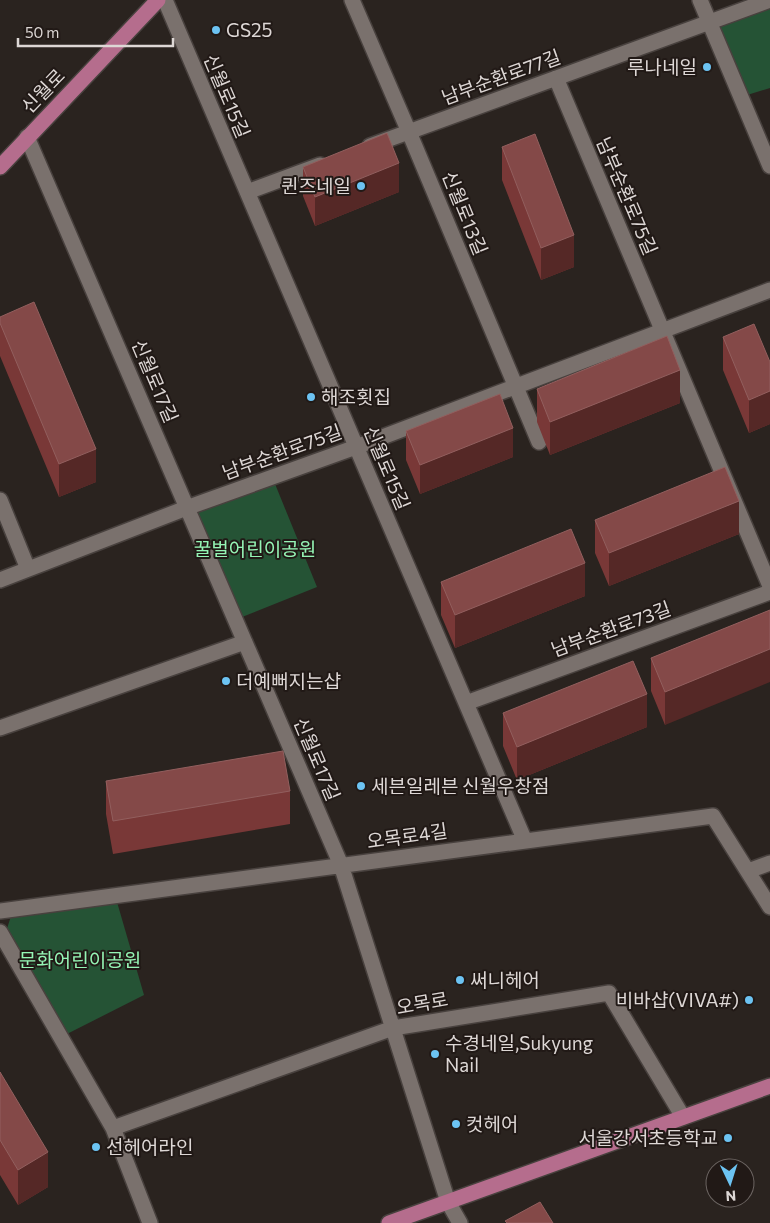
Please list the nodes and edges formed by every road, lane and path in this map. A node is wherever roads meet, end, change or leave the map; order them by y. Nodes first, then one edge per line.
1 (158, 0) edge
2 (165, 0) edge
3 (700, 0) edge
4 (770, 0) edge
5 (356, 1) edge
6 (709, 21) junction
7 (556, 78) junction
8 (409, 132) junction
9 (27, 137) junction
10 (355, 152) edge
11 (337, 158) edge
12 (770, 166) edge
13 (0, 167) edge
14 (247, 192) junction
15 (770, 290) edge
16 (662, 331) junction
17 (514, 386) junction
18 (539, 442) dead end
19 (356, 447) junction
20 (0, 500) edge
21 (187, 508) junction
22 (28, 569) junction
23 (0, 580) edge
24 (770, 586) edge
25 (770, 592) edge
26 (245, 642) junction
27 (466, 703) junction
28 (0, 728) edge
29 (525, 841) junction
30 (770, 863) edge
31 (341, 865) junction
32 (748, 871) junction
33 (770, 907) edge
34 (0, 911) edge
35 (0, 932) edge
36 (393, 1028) junction
37 (770, 1086) edge
38 (683, 1117) junction
39 (113, 1128) junction
40 (448, 1202) junction
41 (150, 1223) edge
42 (389, 1223) edge
43 (460, 1223) edge

1 - 9 main road, 신월로
2 - 14 street, 신월로15길
3 - 6 street
4 - 6 street, 남부순환로77길
5 - 8 street, 신월로13길
6 - 7 street, 남부순환로77길
6 - 12 street
7 - 8 street, 남부순환로77길
7 - 16 street, 남부순환로75길
8 - 10 street, 남부순환로77길
8 - 17 street, 신월로13길
9 - 13 main road, 신월로
9 - 21 street, 신월로17길
11 - 14 street
14 - 19 street, 신월로15길
15 - 16 street, 남부순환로75길
16 - 17 street, 남부순환로75길
16 - 24 street
17 - 18 street, 신월로13길
17 - 19 street, 남부순환로75길
19 - 21 street, 남부순환로75길
19 - 27 street, 신월로15길
20 - 22 street
21 - 22 street, 남부순환로75길
21 - 26 street, 신월로17길
22 - 23 street, 남부순환로75길
25 - 27 street, 남부순환로73길
26 - 28 street
26 - 31 street, 신월로17길
27 - 29 street, 신월로15길
29 - 31 street, 오목로4길
29 - 32 street, 오목로4길
30 - 32 street
31 - 34 street, 오목로4길
31 - 36 street, 신월로17길
32 - 33 street, 오목로4길
35 - 39 street
36 - 38 street, 오목로
36 - 39 street, 오목로
36 - 40 street, 신월로17길
37 - 38 main road
38 - 40 main road
39 - 41 street
40 - 42 main road
40 - 43 street, 신월로17길

